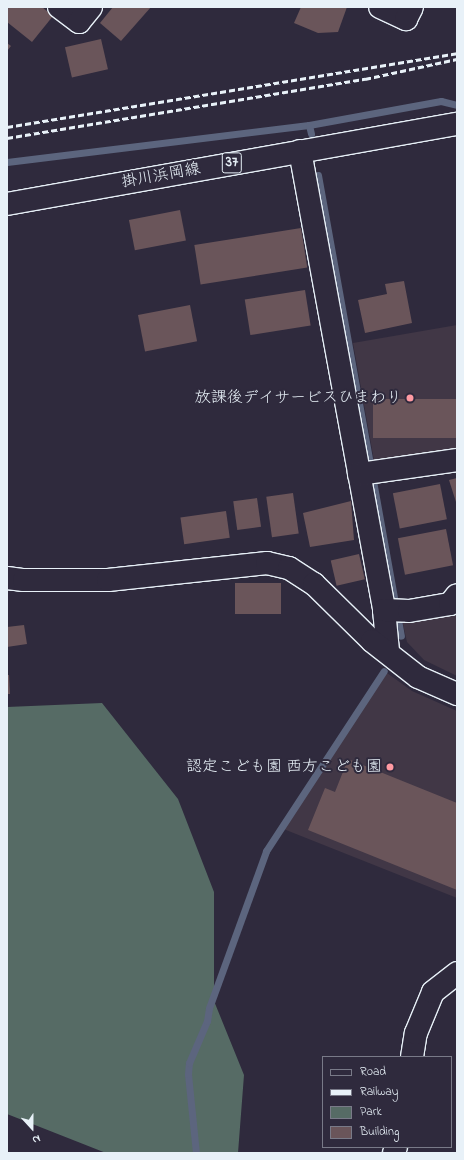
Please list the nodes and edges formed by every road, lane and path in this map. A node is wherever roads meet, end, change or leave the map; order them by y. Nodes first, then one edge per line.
1 (59, 7) edge
2 (91, 7) edge
3 (380, 7) edge
4 (412, 7) edge
5 (457, 124) edge
6 (300, 151) junction
7 (7, 204) edge
8 (457, 460) edge
9 (360, 474) junction
10 (7, 578) edge
11 (457, 596) edge
12 (392, 610) junction
13 (388, 651) junction
14 (457, 694) edge
15 (457, 973) edge
16 (412, 1056) edge

1 - 2 street
3 - 4 street
5 - 6 street, 掛川浜岡線 / 37
6 - 7 street, 掛川浜岡線 / 37
6 - 9 street
8 - 9 street
9 - 12 street
10 - 13 street
11 - 12 street
12 - 13 street
13 - 14 street
15 - 16 street

